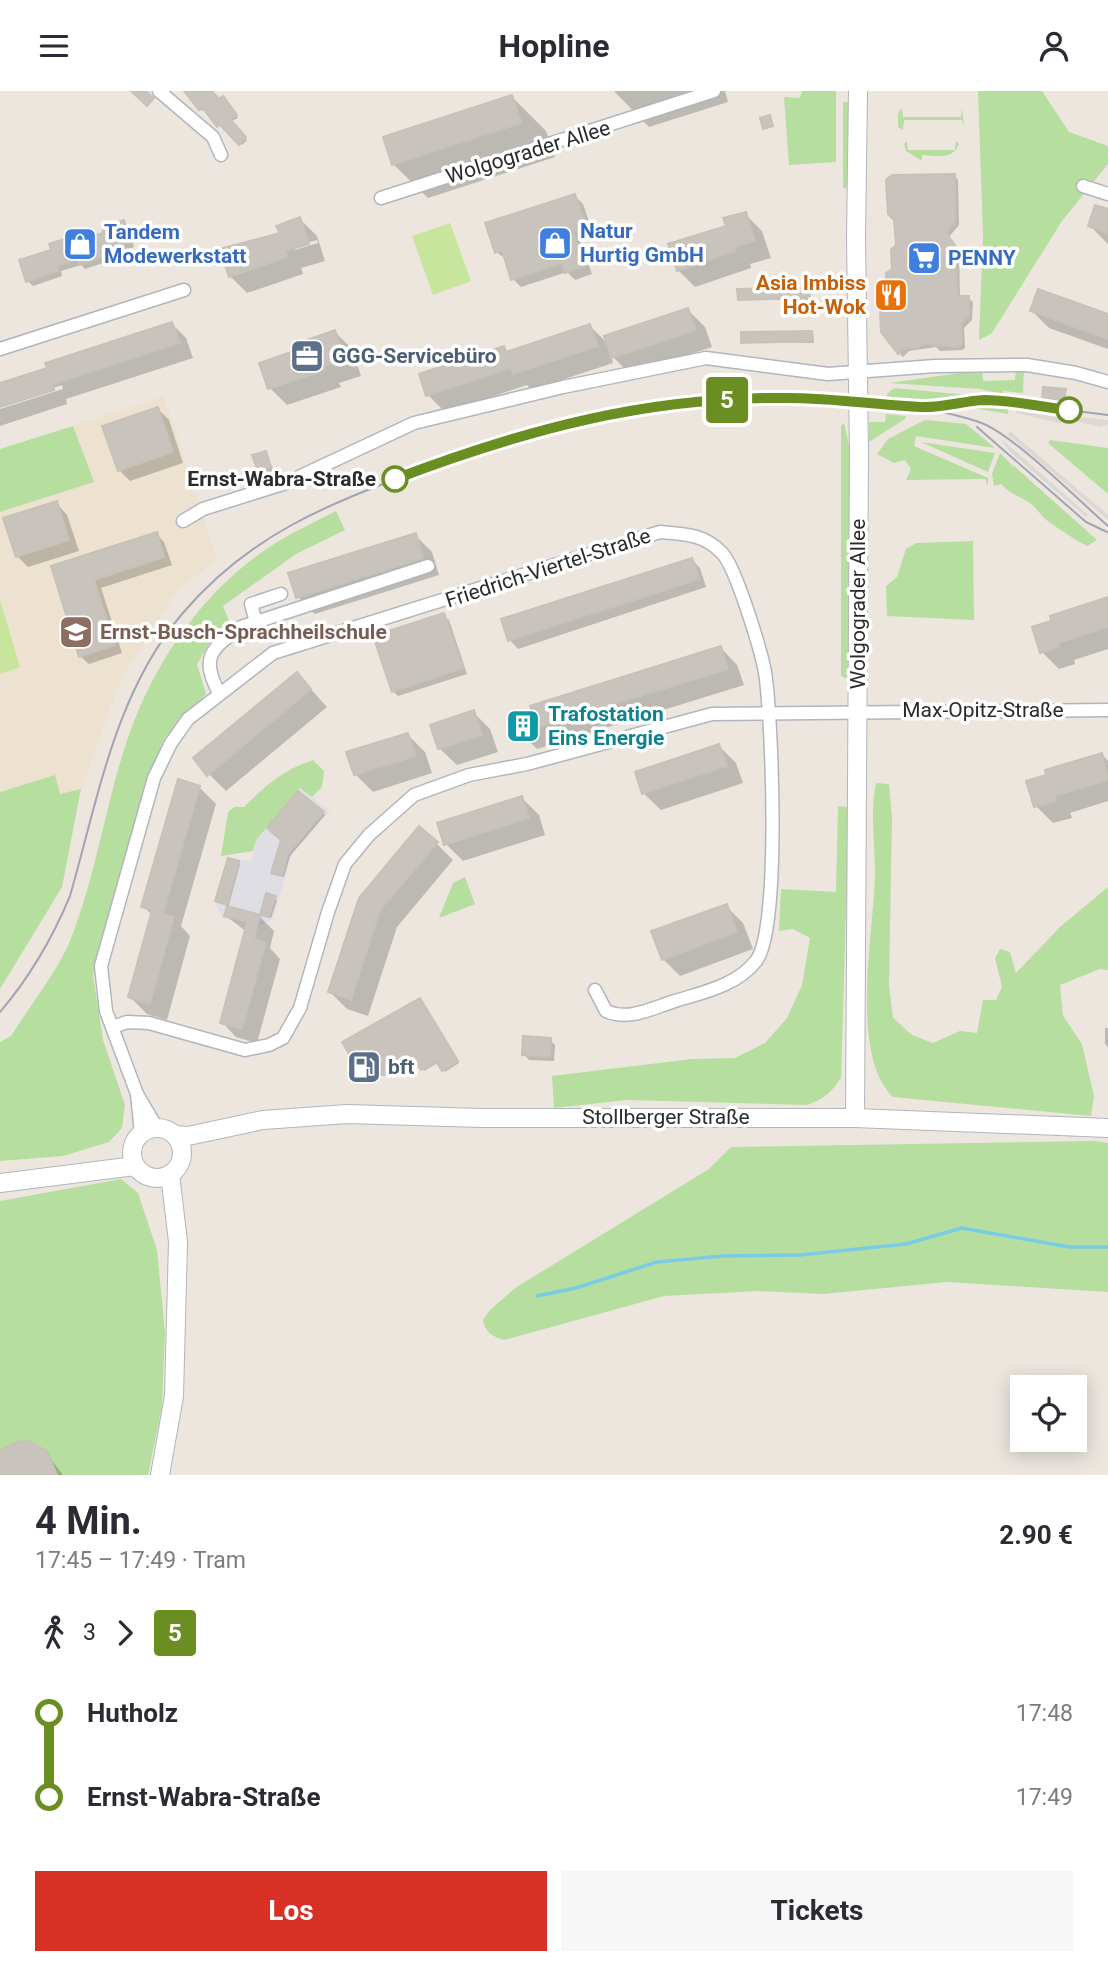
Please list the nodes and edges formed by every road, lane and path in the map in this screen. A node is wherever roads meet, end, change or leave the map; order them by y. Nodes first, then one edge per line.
1 (159, 91) edge
2 (714, 91) edge
3 (858, 91) edge
4 (221, 155) dead end
5 (1083, 186) dead end
6 (1108, 194) edge
7 (381, 198) dead end
8 (184, 290) dead end
9 (0, 349) edge
10 (858, 372) junction
11 (1108, 382) edge
12 (183, 521) dead end
13 (428, 566) dead end
14 (281, 594) dead end
15 (256, 622) junction
16 (219, 693) junction
17 (1108, 710) edge
18 (769, 713) junction
19 (858, 713) junction
20 (595, 990) dead end
21 (113, 1027) junction
22 (855, 1118) junction
23 (240, 1125) junction
24 (1100, 1128) edge
25 (175, 1135) junction
26 (143, 1136) junction
27 (181, 1158) junction
28 (142, 1171) junction
29 (170, 1174) junction
30 (53, 1175) junction
31 (0, 1183) edge
32 (177, 1256) junction
33 (160, 1475) edge

1 - 4 street
2 - 7 street, Wolgograder Allee
3 - 10 main road, Wolgograder Allee
5 - 6 street
8 - 9 street
10 - 11 street
10 - 12 street
10 - 19 main road, Wolgograder Allee
13 - 15 street, Friedrich-Viertel-Straße
14 - 15 street
15 - 16 street, Friedrich-Viertel-Straße
16 - 18 street, Friedrich-Viertel-Straße
16 - 21 street, Friedrich-Viertel-Straße
17 - 19 street, Max-Opitz-Straße
18 - 19 street
18 - 20 street, Friedrich-Viertel-Straße
18 - 21 street
19 - 22 main road, Wolgograder Allee
21 - 26 street, Friedrich-Viertel-Straße
22 - 23 main road, Stollberger Straße
22 - 24 main road, Stollberger Straße
23 - 25 main road, Stollberger Straße
23 - 27 main road, Stollberger Straße
25 - 26 main road
25 - 27 main road
26 - 28 main road
26 - 30 main road
27 - 29 main road
28 - 29 main road
28 - 30 main road
28 - 32 main road
29 - 32 main road
30 - 31 main road
32 - 33 main road

